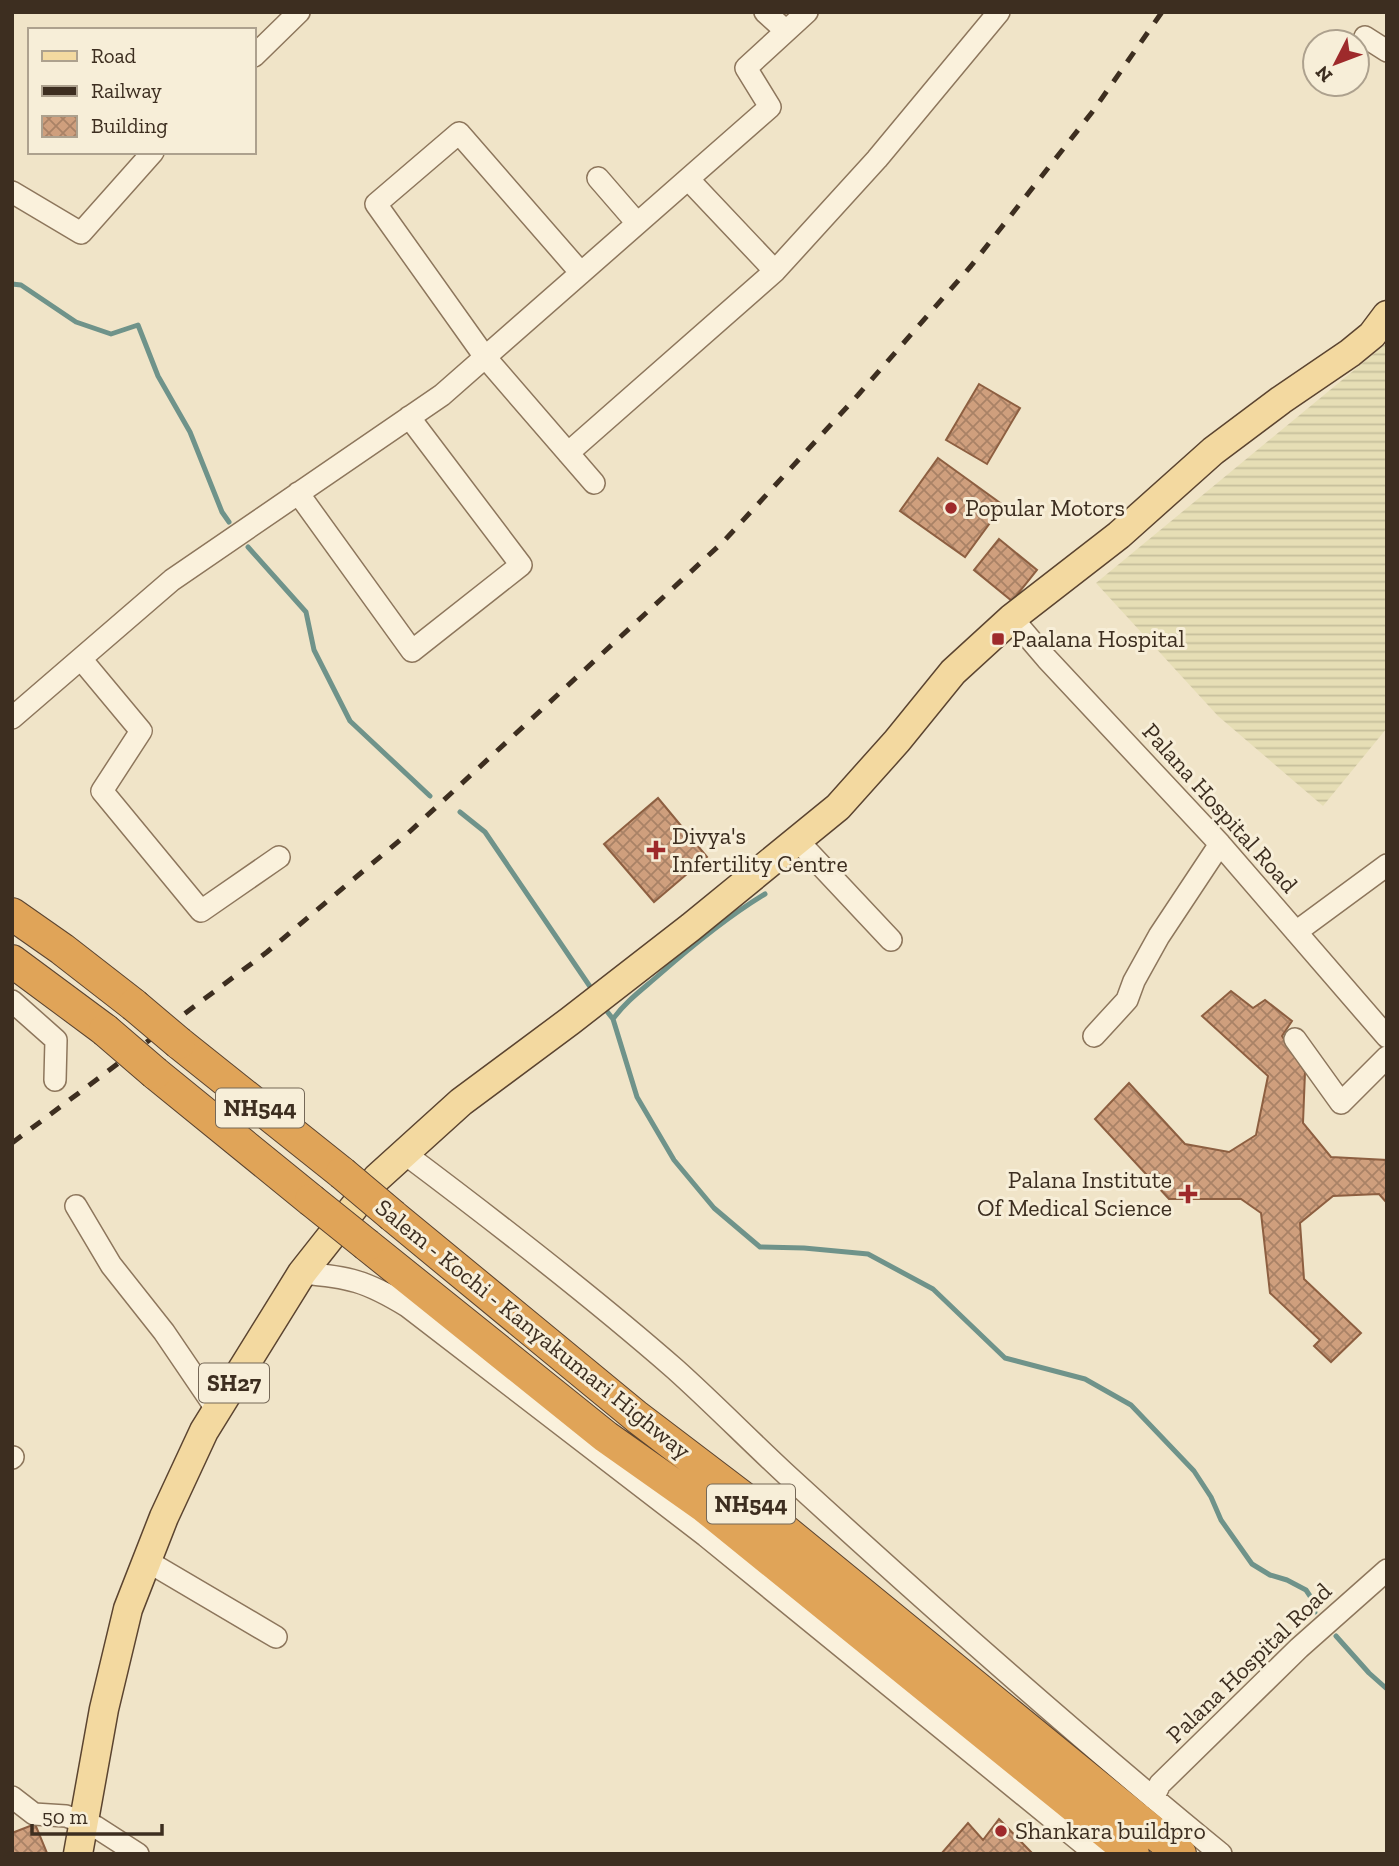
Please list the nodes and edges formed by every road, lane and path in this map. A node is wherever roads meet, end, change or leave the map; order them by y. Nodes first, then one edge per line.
1 (299, 12) edge
2 (765, 12) edge
3 (807, 12) edge
4 (999, 12) edge
5 (786, 31) junction
6 (1371, 41) edge
7 (1387, 51) edge
8 (256, 54) edge
9 (151, 154) edge
10 (598, 178) dead end
11 (688, 179) junction
12 (12, 191) edge
13 (637, 223) junction
14 (775, 271) junction
15 (581, 273) junction
16 (1387, 316) edge
17 (485, 357) junction
18 (409, 417) junction
19 (568, 453) junction
20 (594, 483) dead end
21 (299, 493) junction
22 (1012, 618) junction
23 (81, 659) junction
24 (12, 718) edge
25 (797, 841) junction
26 (1220, 844) junction
27 (279, 857) dead end
28 (1387, 865) edge
29 (12, 914) edge
30 (1297, 932) junction
31 (891, 940) dead end
32 (12, 961) edge
33 (12, 1001) edge
34 (1094, 1036) dead end
35 (1387, 1037) edge
36 (1295, 1040) dead end
37 (1387, 1057) edge
38 (55, 1080) dead end
39 (404, 1153) junction
40 (76, 1206) dead end
41 (302, 1273) junction
42 (217, 1410) junction
43 (147, 1561) junction
44 (1387, 1570) edge
45 (276, 1637) dead end
46 (12, 1797) edge
47 (1153, 1798) junction
48 (83, 1823) junction
49 (78, 1854) edge
50 (138, 1854) edge
51 (1096, 1854) edge
52 (1133, 1854) edge
53 (1180, 1854) edge
54 (1221, 1854) edge

1 - 8 street
2 - 5 street
3 - 5 street
4 - 14 street
5 - 11 street
6 - 7 street
9 - 12 street
10 - 13 street
11 - 13 street
11 - 14 street
13 - 15 street
14 - 19 street
15 - 17 street
15 - 17 street
16 - 22 main road, SH27
17 - 18 street
17 - 19 street
18 - 21 street
18 - 21 street
19 - 20 street
21 - 23 street
22 - 25 main road, SH27
22 - 26 street, Palana Hospital Road
23 - 24 street
23 - 27 street
25 - 31 street
25 - 39 main road, SH27
26 - 30 street, Palana Hospital Road
26 - 34 street
28 - 30 street
29 - 53 highway, Salem - Kochi - Kanyakumari Highway / NH544, bridge
30 - 35 street, Palana Hospital Road
32 - 52 highway, Salem - Kochi - Kanyakumari Highway / NH544, bridge
33 - 38 street
36 - 37 street
39 - 41 main road, SH27
39 - 47 street
40 - 42 street
41 - 42 main road, SH27
41 - 51 street
42 - 43 main road, SH27
43 - 45 street
43 - 48 main road, SH27
44 - 47 street, Palana Hospital Road
46 - 48 street
47 - 54 street
48 - 49 main road, SH27
48 - 50 street

